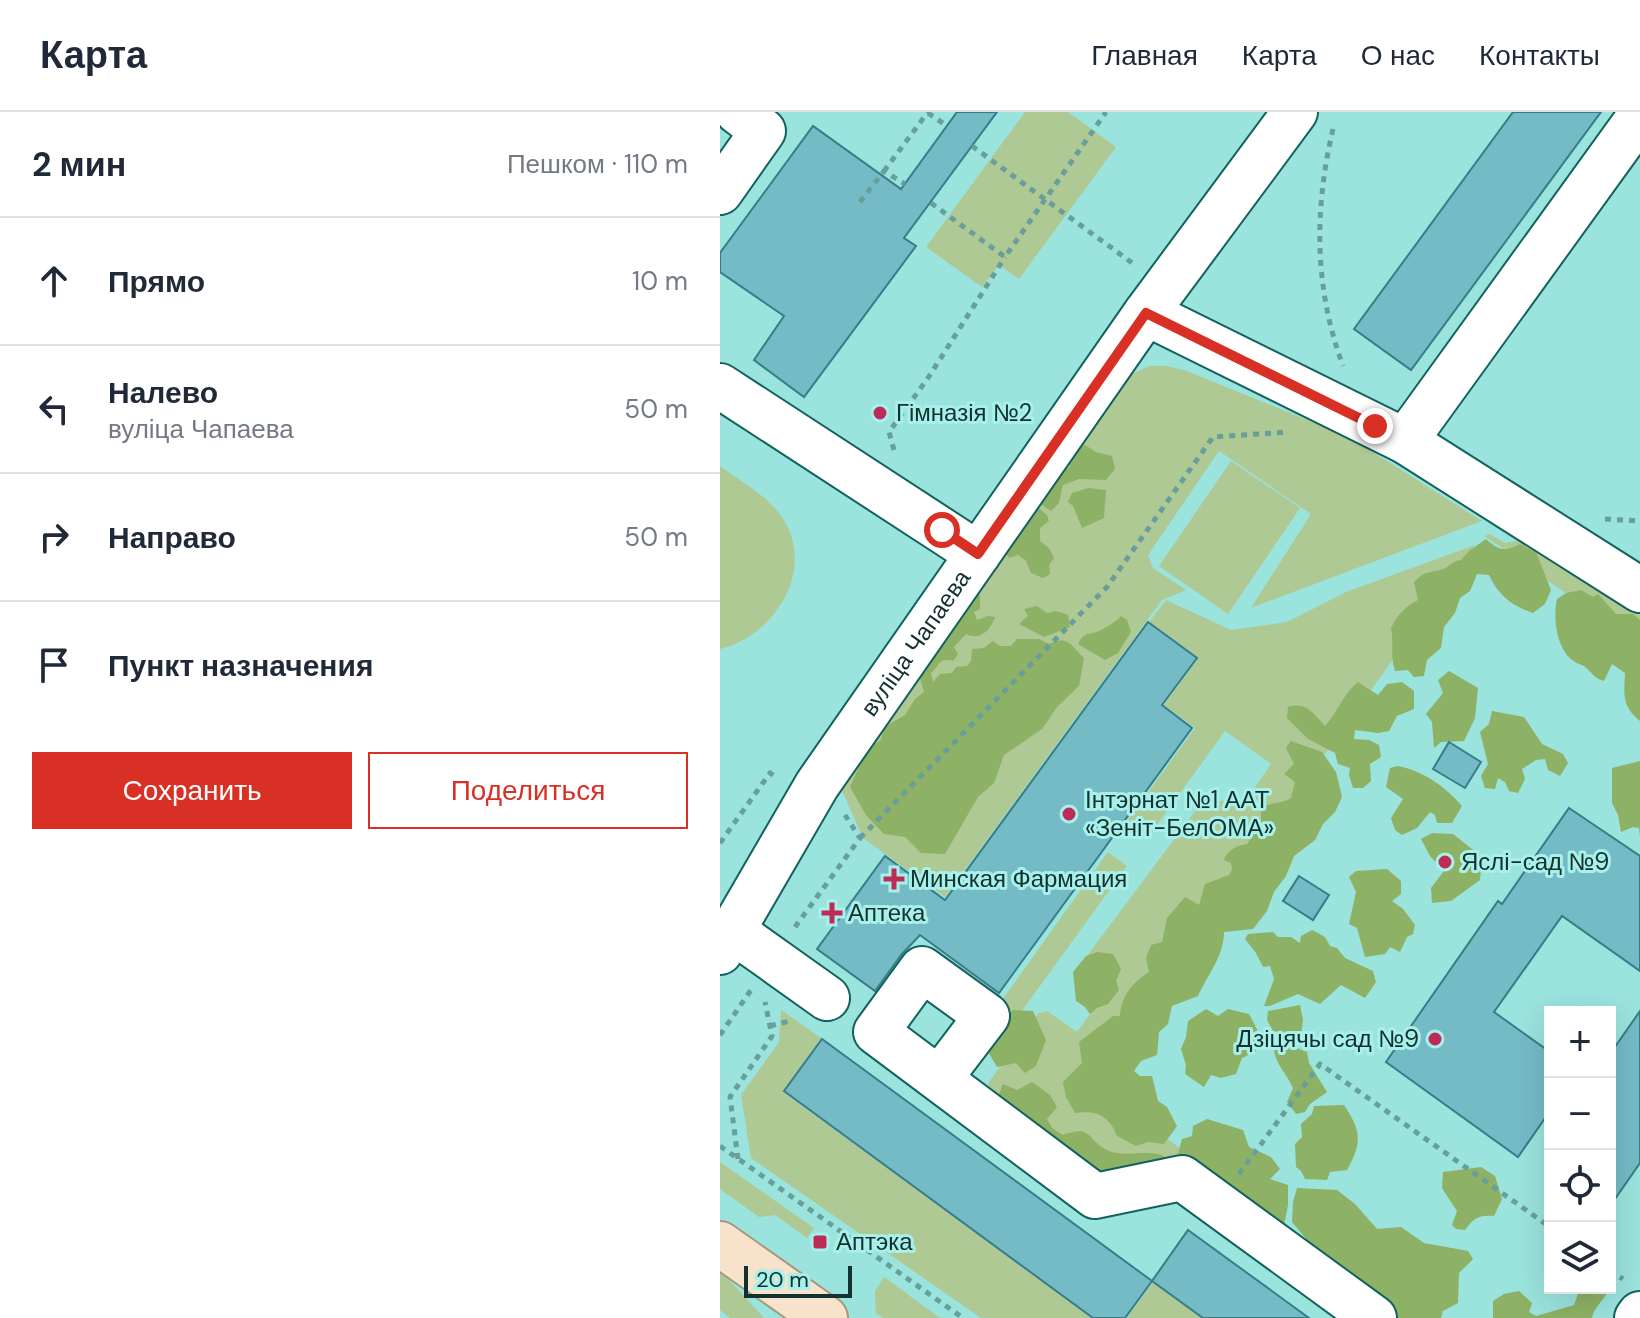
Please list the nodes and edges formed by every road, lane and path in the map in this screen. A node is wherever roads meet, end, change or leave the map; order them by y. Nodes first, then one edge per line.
1 (738, 112) edge
2 (928, 112) edge
3 (1106, 112) edge
4 (1640, 116) edge
5 (1315, 118) edge
6 (947, 126) dead end
7 (972, 146) dead end
8 (884, 171) junction
9 (905, 184) dead end
10 (720, 192) edge
11 (1046, 199) junction
12 (860, 202) dead end
13 (931, 203) dead end
14 (1005, 257) junction
15 (1138, 267) dead end
16 (1146, 313) junction
17 (1344, 368) dead end
18 (720, 386) edge
19 (1289, 432) dead end
20 (1405, 441) junction
21 (898, 462) dead end
22 (978, 554) junction
23 (1640, 590) edge
24 (782, 782) dead end
25 (839, 805) dead end
26 (860, 838) junction
27 (720, 843) edge
28 (726, 941) edge
29 (766, 968) junction
30 (827, 998) dead end
31 (720, 1035) edge
32 (939, 1079) dead end
33 (720, 1146) edge
34 (738, 1159) junction
35 (1217, 1204) junction
36 (1544, 1223) edge
37 (720, 1244) edge
38 (825, 1318) edge
39 (963, 1318) edge
40 (1374, 1318) edge

1 - 10 street
2 - 6 path
2 - 8 path
3 - 11 path
4 - 20 street
5 - 16 street, вуліца Чапаева
5 - 17 path
7 - 11 path
8 - 9 path
8 - 12 path
11 - 14 path
11 - 15 path
13 - 14 path
14 - 21 path
16 - 20 street
16 - 22 street, вуліца Чапаева
18 - 22 street
19 - 26 path
20 - 23 street
22 - 28 street, вуліца Чапаева
24 - 27 path
25 - 26 path
26 - 29 path
28 - 29 street
29 - 30 street
29 - 31 path
29 - 34 path
32 - 35 street
33 - 34 path
34 - 39 path
35 - 36 path
35 - 40 street
37 - 38 main road

